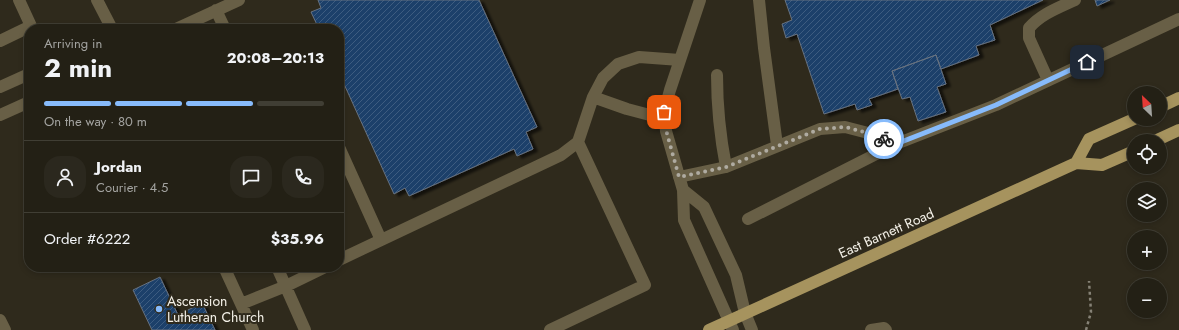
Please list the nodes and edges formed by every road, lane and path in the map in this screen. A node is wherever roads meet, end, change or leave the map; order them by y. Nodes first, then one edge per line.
1 (19, 0) edge
2 (239, 0) edge
3 (700, 0) edge
4 (760, 0) edge
5 (1075, 0) edge
6 (100, 1) edge
7 (216, 10) junction
8 (1179, 19) edge
9 (30, 24) edge
10 (110, 24) edge
11 (187, 24) edge
12 (223, 24) edge
13 (24, 31) edge
14 (0, 40) edge
15 (680, 60) junction
16 (717, 75) dead end
17 (24, 76) edge
18 (1048, 80) junction
19 (0, 87) edge
20 (593, 97) junction
21 (1179, 98) edge
22 (24, 104) edge
23 (1167, 104) edge
24 (0, 115) edge
25 (665, 119) junction
26 (1127, 121) edge
27 (1179, 130) edge
28 (1167, 136) edge
29 (578, 142) junction
30 (896, 144) junction
31 (778, 145) junction
32 (1127, 154) edge
33 (344, 158) edge
34 (1076, 163) junction
35 (726, 167) junction
36 (679, 177) junction
37 (683, 190) junction
38 (748, 219) dead end
39 (381, 240) junction
40 (344, 258) edge
41 (226, 272) edge
42 (279, 272) edge
43 (315, 272) edge
44 (1089, 281) dead end
45 (286, 286) junction
46 (241, 304) junction
47 (745, 313) junction
48 (0, 320) edge
49 (731, 326) edge
50 (5, 330) edge
51 (253, 330) edge
52 (305, 330) edge
53 (550, 330) edge
54 (709, 330) edge
55 (752, 330) edge
56 (871, 330) edge
57 (886, 330) edge
58 (1086, 330) edge

1 - 9 street
2 - 7 street
3 - 15 street
4 - 31 street
5 - 18 street
6 - 10 street
7 - 11 street
7 - 12 street
8 - 18 street
13 - 14 street
15 - 20 street
15 - 25 street
16 - 35 street
17 - 19 street
18 - 30 street
20 - 25 street
20 - 29 street
21 - 23 main road
22 - 24 street
25 - 36 street
26 - 34 main road
27 - 28 main road
29 - 39 street
29 - 53 street
30 - 31 street
30 - 38 street
31 - 35 street
32 - 34 main road, East Barnett Road
33 - 39 street
34 - 47 main road, East Barnett Road
35 - 36 street
36 - 37 street
37 - 47 street
37 - 49 street
39 - 40 street
41 - 46 street
42 - 45 street
43 - 45 street
44 - 58 path
45 - 46 street
45 - 52 street
46 - 51 street
47 - 49 main road, East Barnett Road
47 - 55 street
48 - 50 street
49 - 54 main road, East Barnett Road
56 - 57 street

